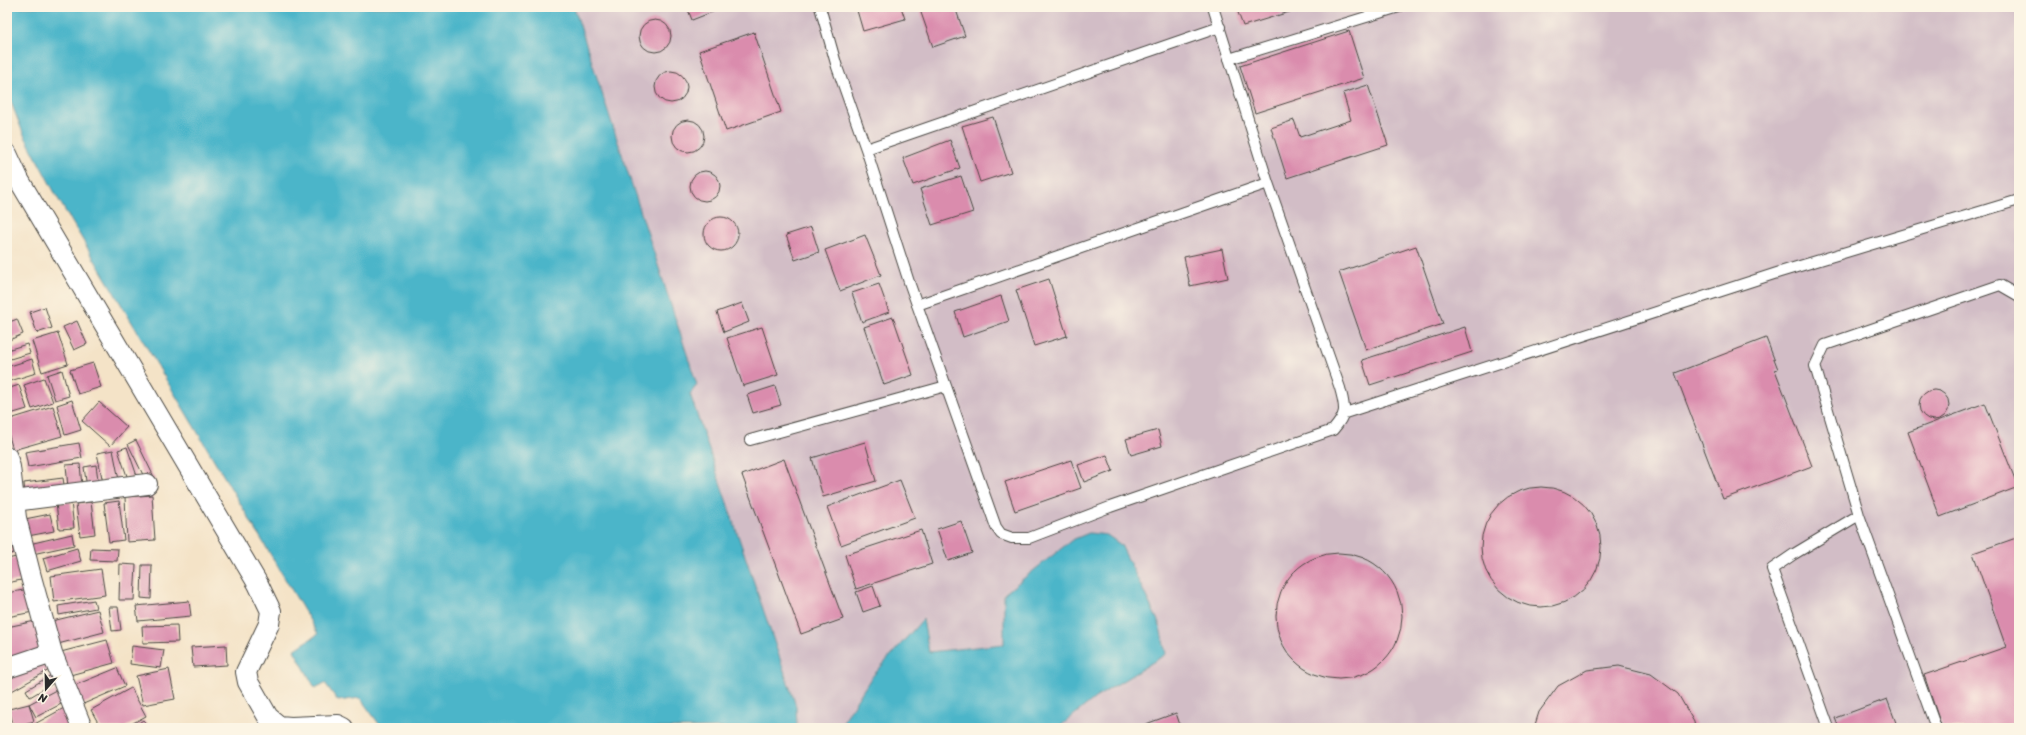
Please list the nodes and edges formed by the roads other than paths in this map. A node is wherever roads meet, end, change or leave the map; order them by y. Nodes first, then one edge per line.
1 (820, 7) edge
2 (1213, 7) edge
3 (1399, 7) edge
4 (1220, 27) junction
5 (1229, 59) junction
6 (866, 149) junction
7 (7, 154) edge
8 (1268, 183) junction
9 (2019, 200) edge
10 (2019, 296) edge
11 (917, 305) junction
12 (946, 386) junction
13 (1345, 413) junction
14 (750, 440) dead end
15 (7, 457) edge
16 (147, 484) dead end
17 (14, 502) junction
18 (1859, 515) junction
19 (52, 654) junction
20 (7, 668) edge
21 (82, 728) edge
22 (344, 728) edge
23 (1829, 728) edge
24 (1936, 728) edge

1 - 6 lane
2 - 4 lane
3 - 5 lane
4 - 5 lane
4 - 6 lane
5 - 8 lane
6 - 11 lane
7 - 22 street
8 - 11 lane
8 - 13 lane
9 - 13 lane
10 - 18 lane
11 - 12 lane
12 - 13 lane
12 - 14 lane
15 - 17 street
16 - 17 street
17 - 19 street
18 - 23 lane
18 - 24 lane
19 - 20 street
19 - 21 street

